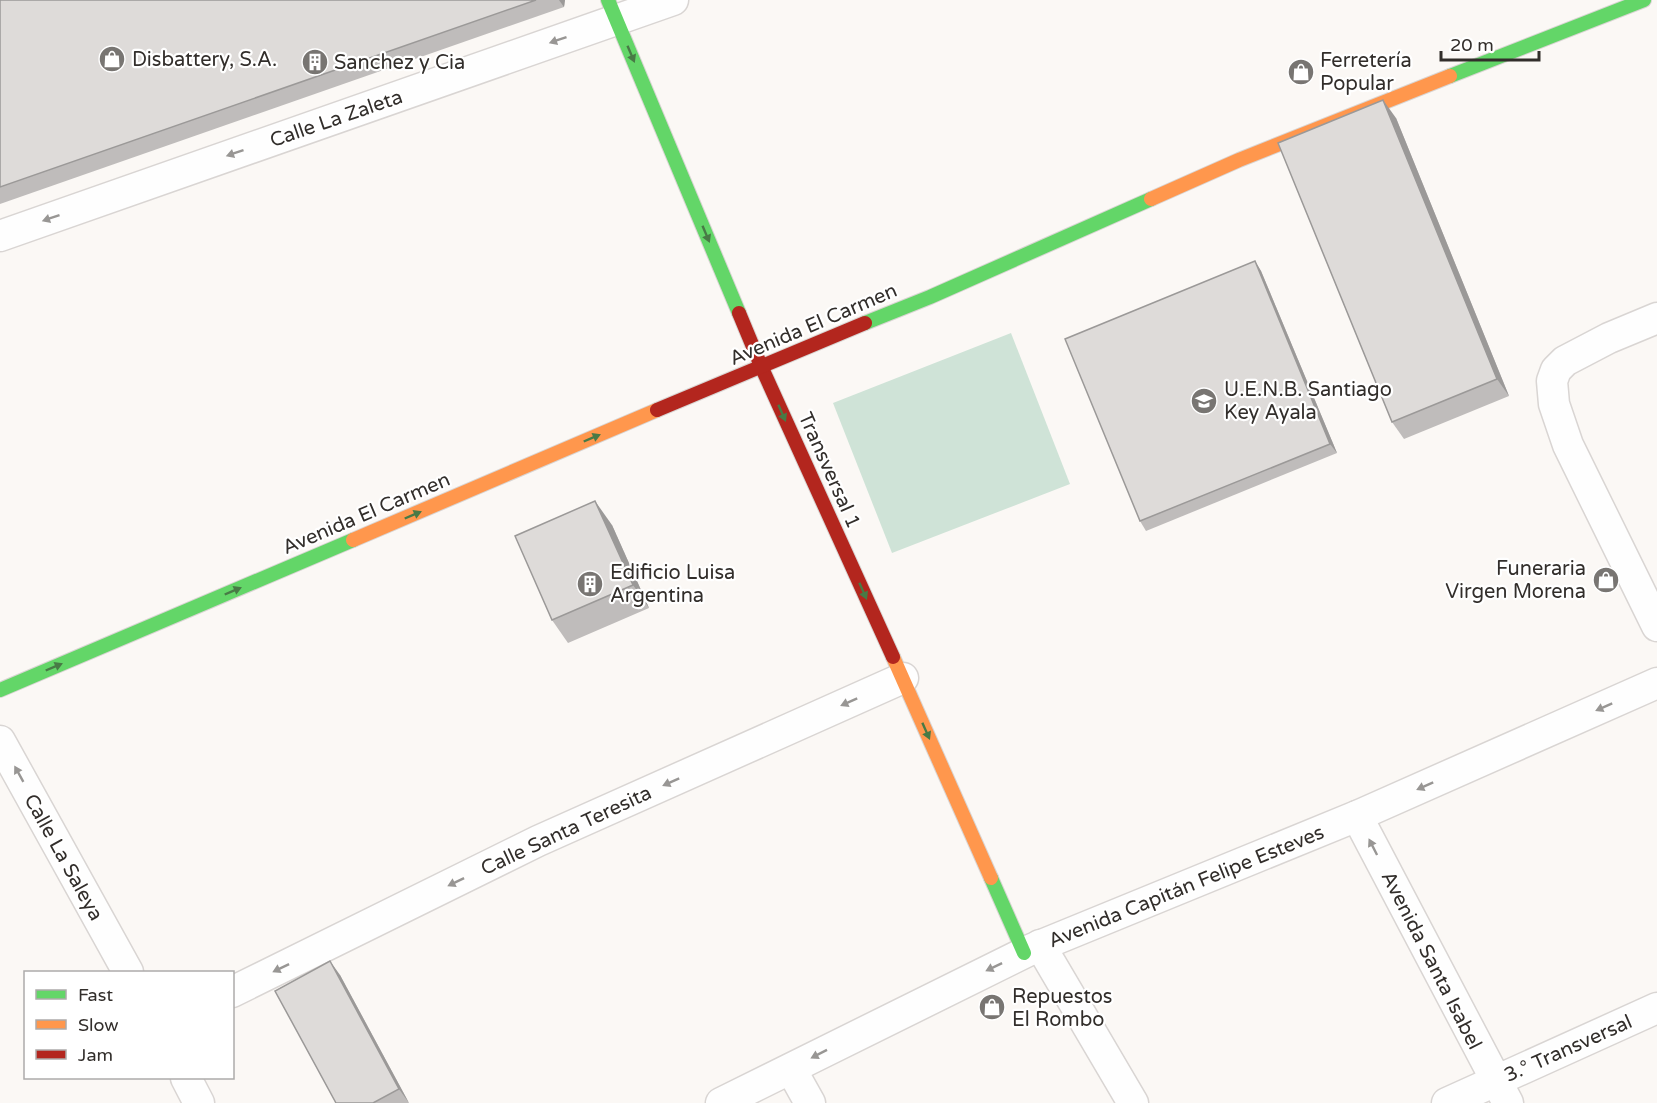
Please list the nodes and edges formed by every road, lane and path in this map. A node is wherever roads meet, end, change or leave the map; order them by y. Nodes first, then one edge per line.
1 (673, 0) edge
2 (1644, 0) edge
3 (612, 10) edge
4 (0, 236) edge
5 (1657, 318) edge
6 (761, 366) junction
7 (1657, 626) edge
8 (903, 678) junction
9 (1657, 683) edge
10 (0, 690) edge
11 (0, 741) edge
12 (1357, 816) junction
13 (1032, 949) junction
14 (127, 971) edge
15 (234, 991) edge
16 (1657, 1008) edge
17 (791, 1069) junction
18 (187, 1079) edge
19 (1501, 1092) edge
20 (199, 1103) edge
21 (721, 1103) edge
22 (810, 1103) edge
23 (1133, 1103) edge
24 (1447, 1103) edge

1 - 3 street, Calle La Zaleta
2 - 6 street, Avenida El Carmen
3 -> 4 street, Calle La Zaleta
3 -> 6 street, Transversal 1
5 - 7 street
6 -> 8 street, Transversal 1
10 -> 6 street, Avenida El Carmen
8 -> 13 street, Transversal 1
8 -> 15 street, Calle Santa Teresita
9 -> 12 street, Avenida Capitán Felipe Esteves
14 -> 11 street, Calle La Saleya
12 - 13 street, Avenida Capitán Felipe Esteves
19 -> 12 street, Avenida Santa Isabel
13 -> 17 street, Avenida Capitán Felipe Esteves
13 - 23 street
16 - 19 street, 3.° Transversal
17 - 21 street, Avenida Capitán Felipe Esteves
17 - 22 street
18 - 20 street
19 - 24 street, 3.° Transversal

